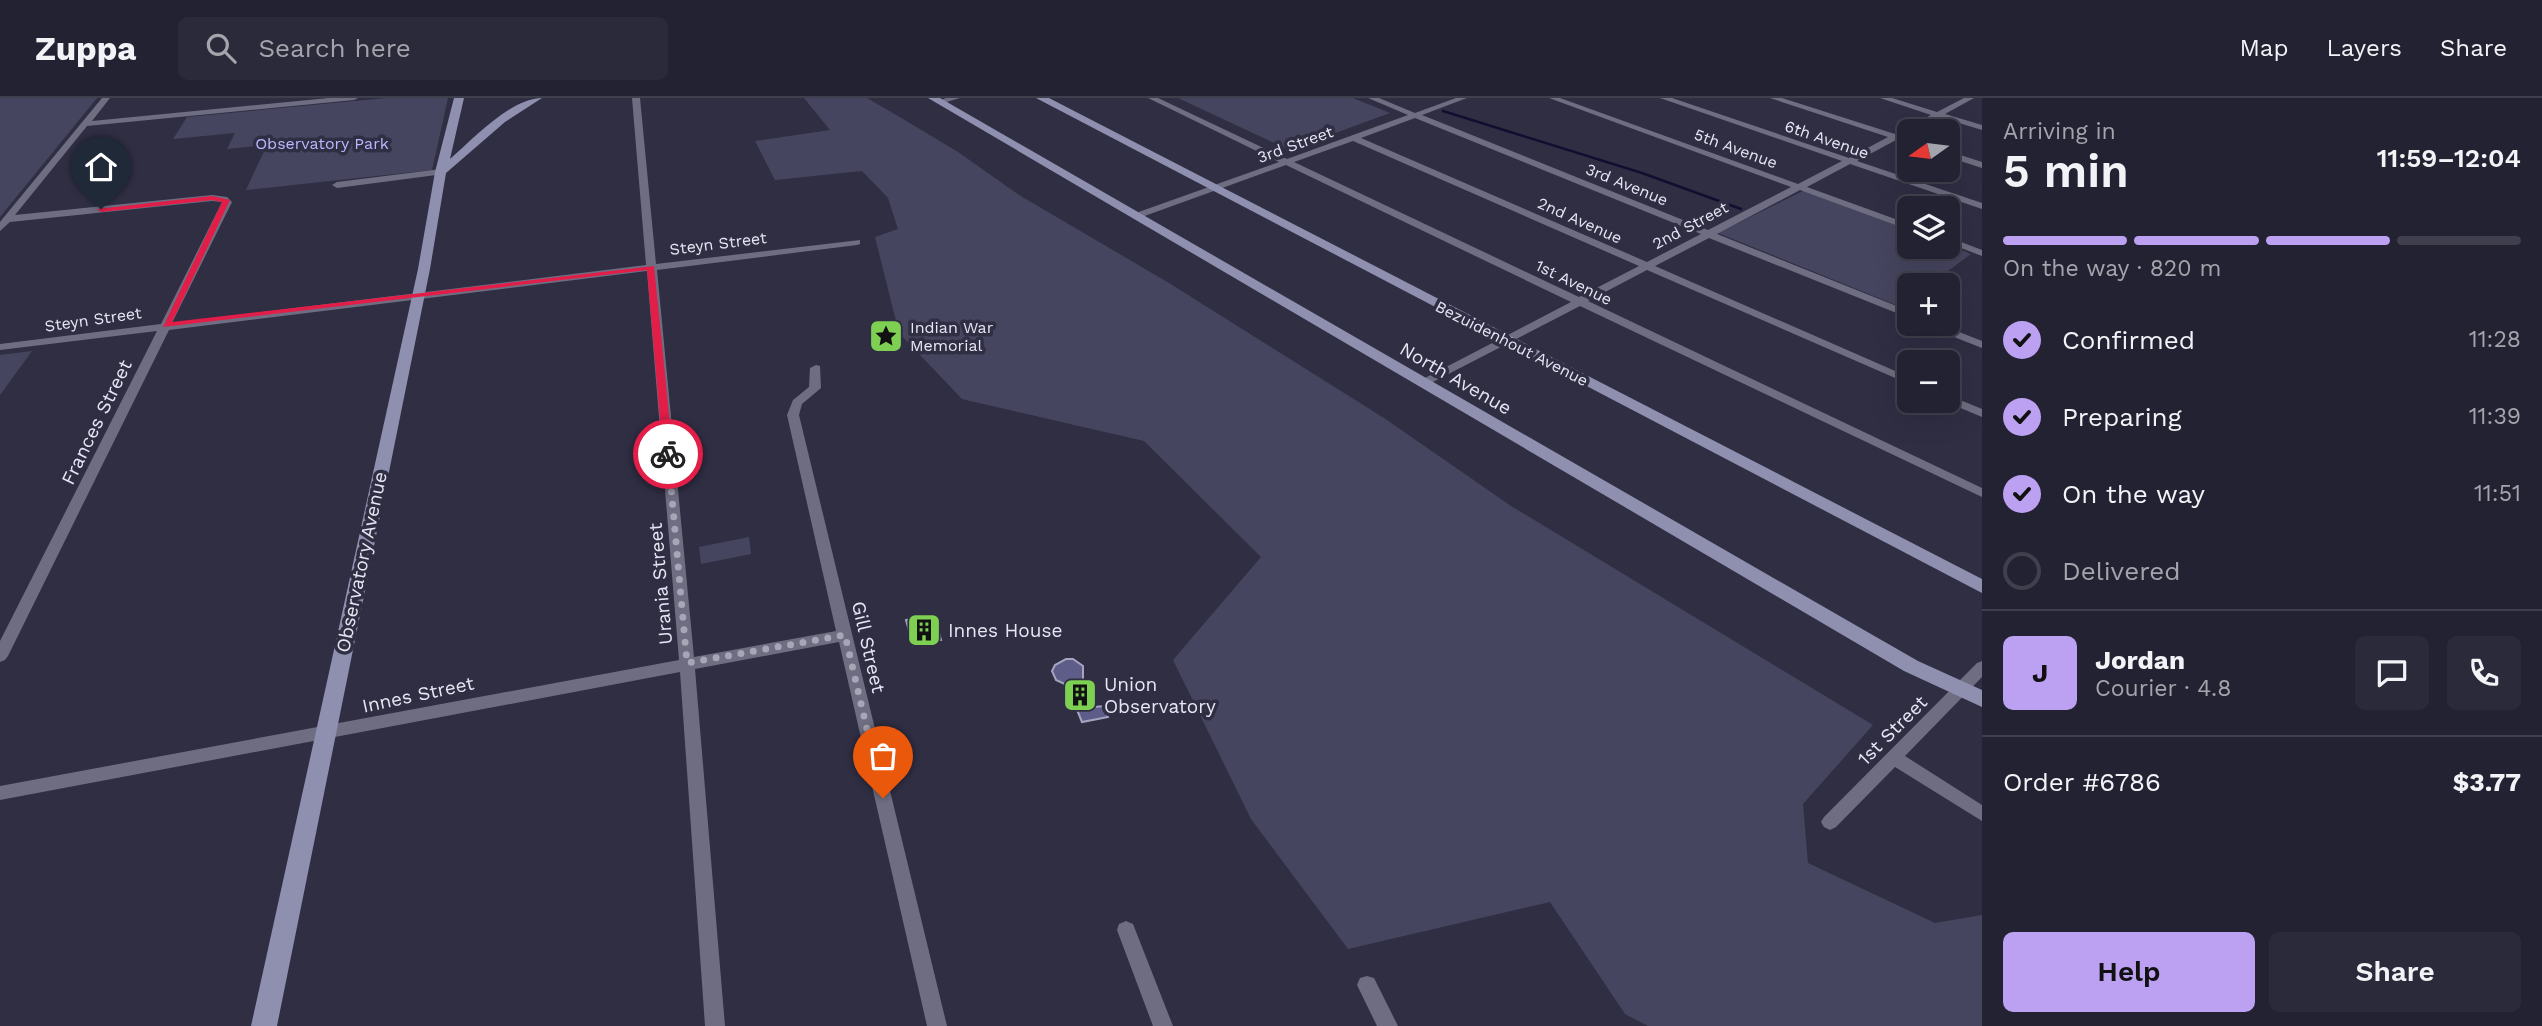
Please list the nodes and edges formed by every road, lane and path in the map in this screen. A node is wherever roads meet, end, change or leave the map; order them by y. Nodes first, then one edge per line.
1 (106, 98) edge
2 (354, 98) edge
3 (459, 98) edge
4 (537, 98) edge
5 (636, 98) edge
6 (956, 98) edge
7 (1041, 98) edge
8 (1153, 98) edge
9 (1372, 98) edge
10 (1463, 98) edge
11 (1553, 98) edge
12 (1664, 98) edge
13 (1774, 98) edge
14 (1884, 98) edge
15 (1970, 98) edge
16 (937, 100) edge
17 (1939, 115) junction
18 (1415, 116) junction
19 (86, 124) junction
20 (1982, 128) edge
21 (451, 135) junction
22 (480, 137) junction
23 (1895, 137) junction
24 (1354, 138) junction
25 (1960, 158) edge
26 (1849, 161) junction
27 (1287, 162) junction
28 (1982, 165) edge
29 (442, 172) junction
30 (337, 185) dead end
31 (1798, 187) junction
32 (1213, 189) junction
33 (1982, 206) edge
34 (1136, 216) junction
35 (7, 219) junction
36 (1897, 223) edge
37 (0, 228) edge
38 (1708, 234) junction
39 (857, 242) dead end
40 (1960, 245) edge
41 (1982, 253) edge
42 (1647, 266) junction
43 (651, 267) junction
44 (417, 297) junction
45 (1579, 302) junction
46 (1897, 310) edge
47 (166, 326) junction
48 (1960, 336) edge
49 (1506, 340) junction
50 (1982, 345) edge
51 (0, 347) edge
52 (816, 368) dead end
53 (1897, 376) edge
54 (1425, 382) junction
55 (1960, 403) edge
56 (1982, 413) edge
57 (1982, 493) edge
58 (1982, 587) edge
59 (845, 635) junction
60 (0, 656) edge
61 (687, 663) junction
62 (1982, 667) edge
63 (1961, 690) junction
64 (1982, 699) edge
65 (324, 734) junction
66 (1894, 758) junction
67 (0, 793) edge
68 (1982, 814) edge
69 (1830, 822) dead end
70 (1126, 930) dead end
71 (1367, 985) dead end
72 (264, 1026) edge
73 (715, 1026) edge
74 (937, 1026) edge
75 (1163, 1026) edge
76 (1388, 1026) edge

1 - 19 street
2 - 19 street
3 - 21 street, Observatory Avenue
4 - 22 street
5 - 43 street, Urania Street
6 - 16 street
7 - 32 street, Bezuidenhout Avenue
8 - 27 street, 1st Avenue
9 - 18 street, 3rd Avenue
10 - 18 street, 3rd Street
11 - 31 street, 5th Avenue
12 - 26 street, 6th Avenue
13 - 23 street
14 - 17 street
15 - 17 street, 2nd Street
16 - 34 street, North Avenue
17 - 20 street
17 - 23 street, 2nd Street
18 - 24 street, 3rd Street
18 - 38 street, 3rd Avenue
19 - 35 street
21 - 22 street
21 - 29 street, Observatory Avenue
22 - 29 street
23 - 26 street, 2nd Street
24 - 27 street, 3rd Street
24 - 42 street, 2nd Avenue
25 - 28 street
26 - 31 street, 2nd Street
26 - 33 street, 6th Avenue
27 - 32 street, 3rd Street
27 - 45 street, 1st Avenue
29 - 30 street
29 - 44 street, Observatory Avenue
31 - 36 street, 5th Avenue
31 - 38 street, 2nd Street
32 - 34 street, 3rd Street
32 - 49 street, Bezuidenhout Avenue
34 - 54 street, North Avenue
35 - 37 street
35 - 47 street, Frances Street
38 - 42 street, 2nd Street
38 - 46 street, 3rd Avenue
39 - 43 street, Steyn Street
40 - 41 street
42 - 45 street, 2nd Street
42 - 53 street, 2nd Avenue
43 - 44 street, Steyn Street
43 - 61 street, Urania Street
44 - 47 street, Steyn Street
44 - 65 street, Observatory Avenue
45 - 49 street, 2nd Street
45 - 57 street, 1st Avenue
47 - 51 street, Steyn Street
47 - 60 street, Frances Street
48 - 50 street
49 - 54 street, 2nd Street
49 - 58 street, Bezuidenhout Avenue
52 - 59 street, Gill Street
54 - 63 street, North Avenue
55 - 56 street
59 - 61 street, Innes Street
59 - 74 street, Gill Street
61 - 65 street, Innes Street
61 - 73 street, Urania Street
62 - 63 street, 1st Street
63 - 64 street, North Avenue
63 - 66 street, 1st Street
65 - 67 street, Innes Street
65 - 72 street, Observatory Avenue
66 - 68 street
66 - 69 street, 1st Street
70 - 75 street
71 - 76 street

